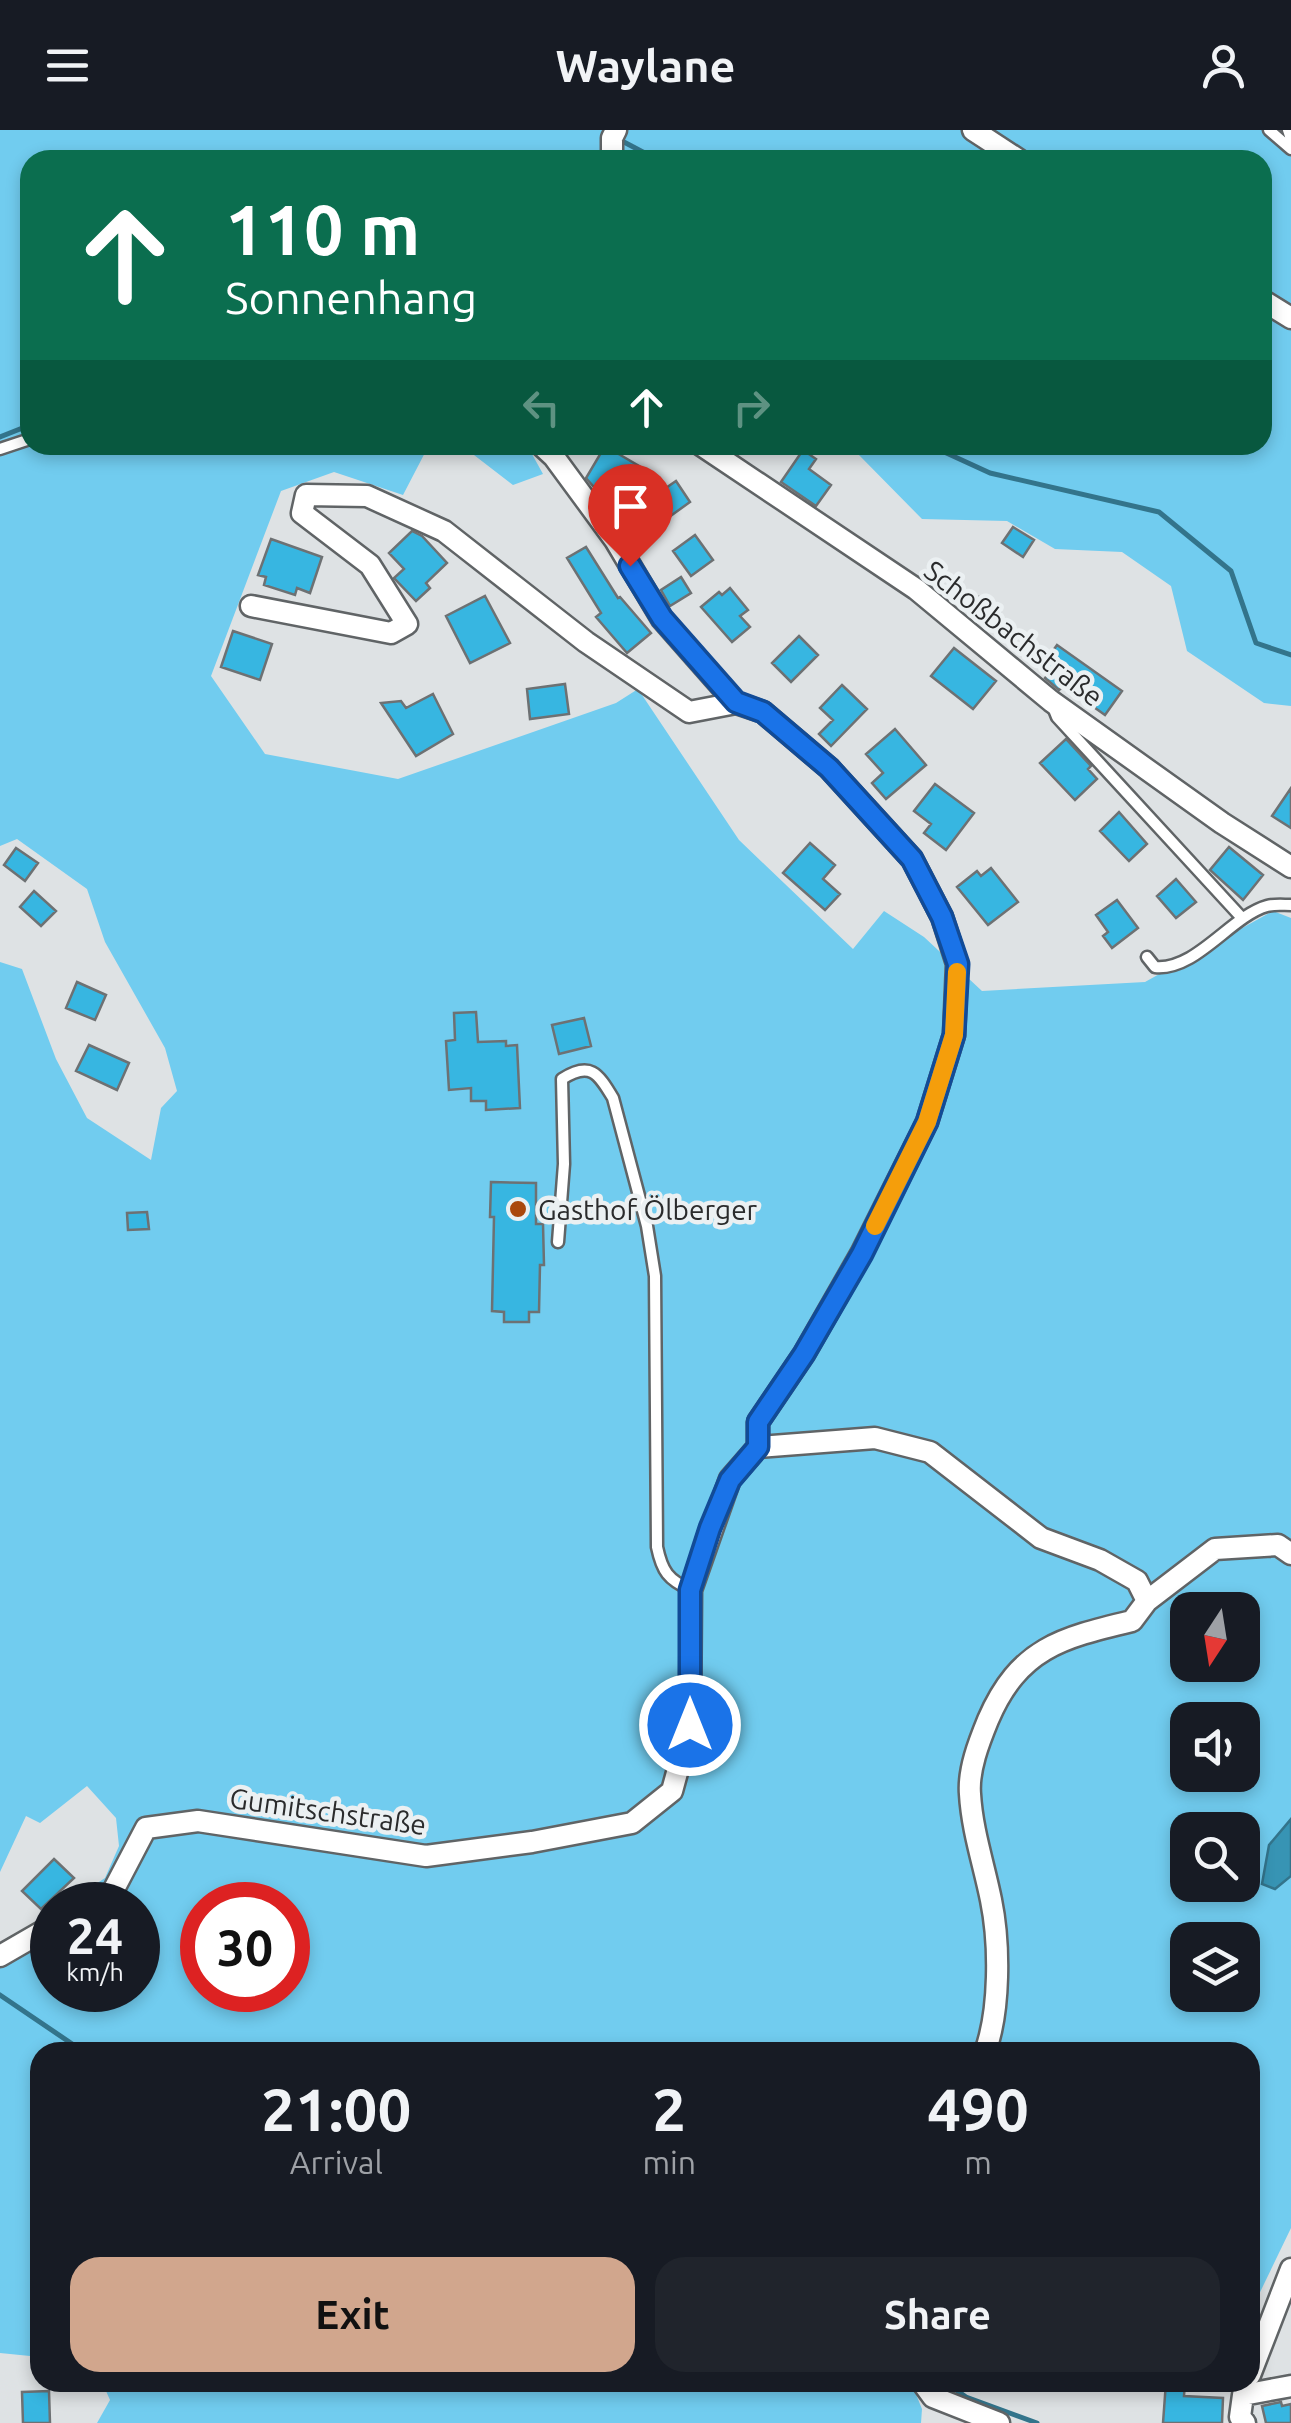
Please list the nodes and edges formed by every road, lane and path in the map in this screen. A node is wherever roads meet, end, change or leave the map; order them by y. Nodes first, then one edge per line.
1 (973, 130) edge
2 (1269, 130) edge
3 (1288, 130) edge
4 (1291, 139) edge
5 (1004, 150) edge
6 (1291, 150) edge
7 (552, 455) edge
8 (717, 455) edge
9 (251, 606) dead end
10 (1051, 701) junction
11 (736, 702) junction
12 (1291, 867) edge
13 (1291, 906) edge
14 (1242, 918) junction
15 (1147, 957) dead end
16 (558, 1242) dead end
17 (758, 1447) junction
18 (1291, 1554) edge
19 (690, 1590) junction
20 (1147, 1601) junction
21 (118, 1882) edge
22 (30, 1939) edge
23 (0, 1956) edge
24 (989, 2042) edge
25 (1291, 2269) edge
26 (1260, 2350) edge
27 (1260, 2385) edge
28 (1291, 2386) edge
29 (929, 2392) edge
30 (1245, 2392) edge
31 (999, 2423) edge
32 (1245, 2423) edge

1 - 5 street
2 - 6 lane
3 - 4 lane
7 - 11 street
8 - 10 street, Schoßbachstraße
9 - 11 street
10 - 12 street, Schoßbachstraße
10 - 14 lane
11 - 17 street
13 - 14 lane
14 - 15 lane
16 - 19 lane
17 - 19 street, Gumitschstraße
17 - 20 street
18 - 20 street
19 - 21 street, Gumitschstraße
20 - 24 street
22 - 23 street
25 - 26 street
27 - 28 street
29 - 31 street
30 - 32 street

